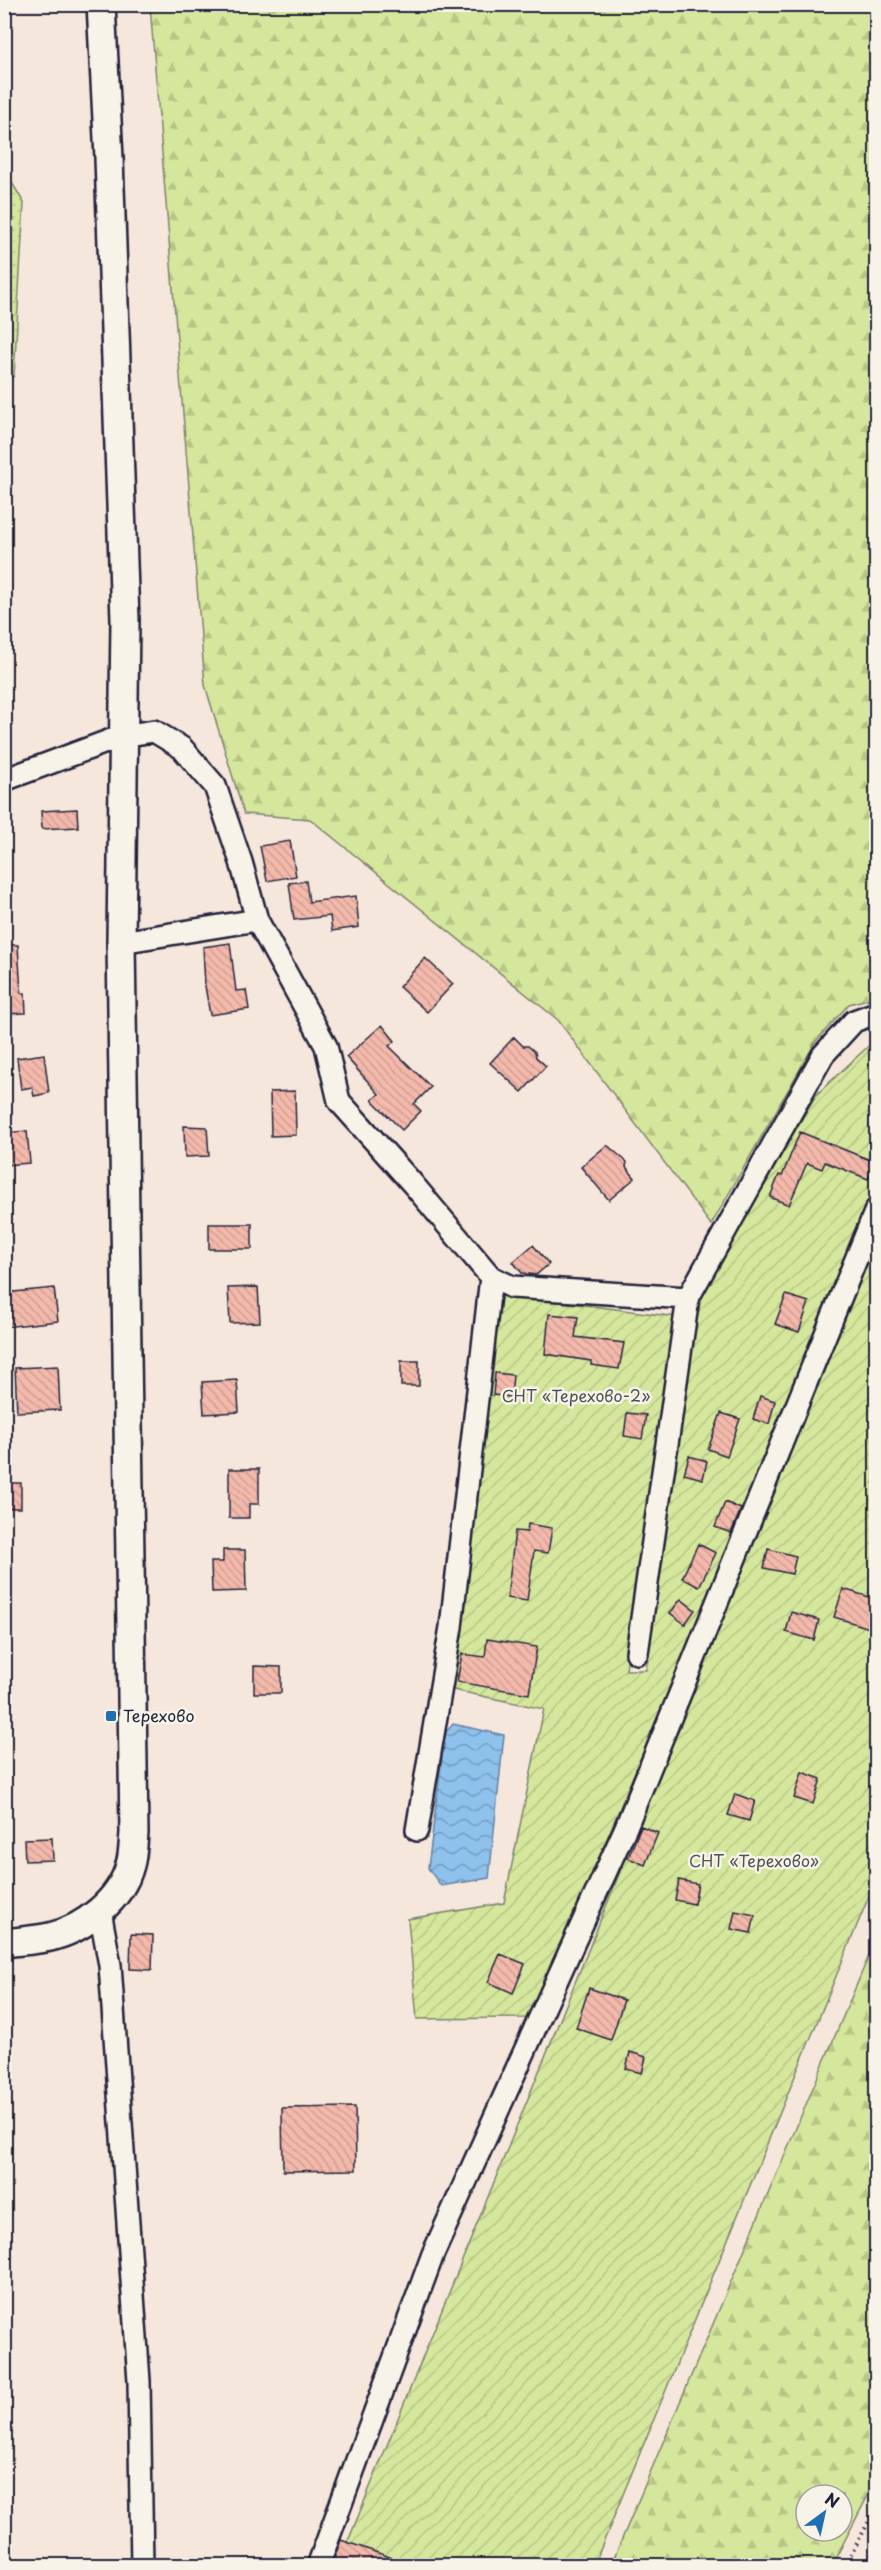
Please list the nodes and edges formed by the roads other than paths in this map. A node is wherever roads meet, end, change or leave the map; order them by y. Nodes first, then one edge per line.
1 (101, 4) edge
2 (122, 736) junction
3 (4, 780) edge
4 (257, 920) junction
5 (121, 942) junction
6 (876, 1013) edge
7 (876, 1210) edge
8 (491, 1277) junction
9 (688, 1298) junction
10 (637, 1653) dead end
11 (417, 1830) dead end
12 (100, 1911) junction
13 (4, 1943) edge
14 (142, 2565) edge
15 (318, 2565) edge

1 - 2 main road
2 - 3 street
2 - 4 street
2 - 5 main road
4 - 5 street
4 - 8 street
5 - 12 main road
6 - 9 street
7 - 15 street
8 - 9 street
8 - 11 street
9 - 10 street
12 - 13 main road
12 - 14 street

